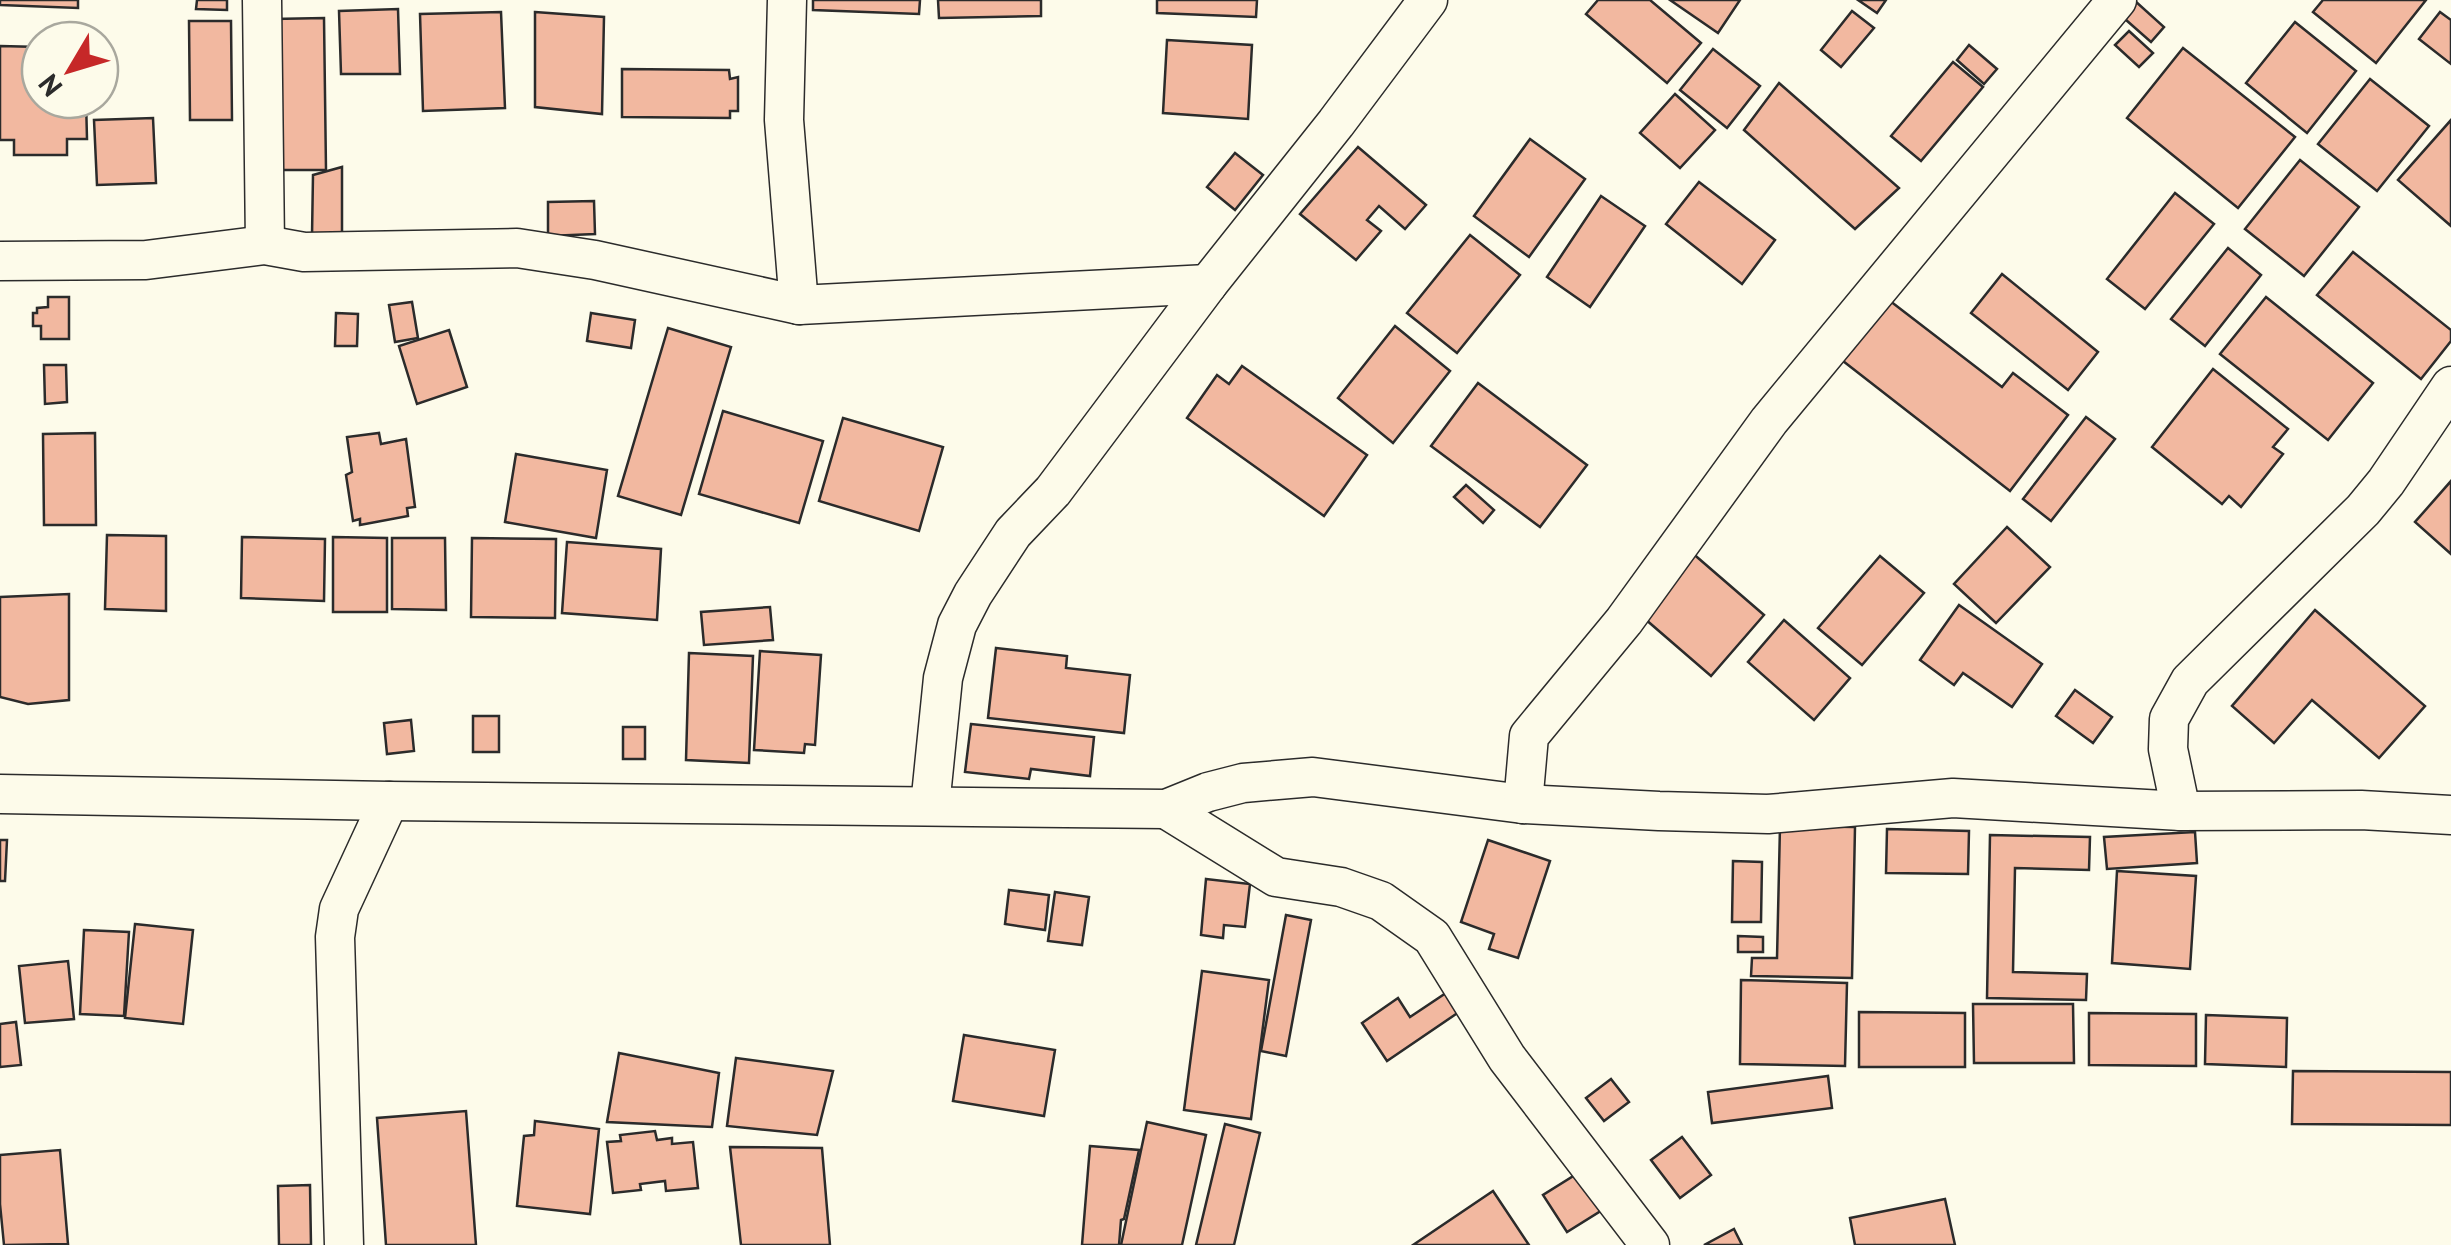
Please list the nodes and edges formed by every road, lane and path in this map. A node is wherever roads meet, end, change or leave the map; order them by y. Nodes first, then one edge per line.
1 (262, 0) edge
2 (787, 0) edge
3 (1428, 0) edge
4 (2117, 0) edge
5 (265, 245) junction
6 (0, 261) edge
7 (1208, 284) junction
8 (800, 305) junction
9 (2451, 386) edge
10 (0, 794) edge
11 (389, 801) junction
12 (1522, 804) junction
13 (930, 806) junction
14 (1166, 809) junction
15 (2181, 811) junction
16 (2451, 814) edge
17 (344, 1245) edge
18 (1650, 1245) edge

1 - 5 street
2 - 8 street
3 - 7 street
4 - 12 street
5 - 6 street
5 - 8 street
7 - 8 street
7 - 13 street
9 - 15 street
10 - 11 street
11 - 13 street
11 - 17 street
12 - 14 street
12 - 15 street
13 - 14 street
14 - 18 street
15 - 16 street

